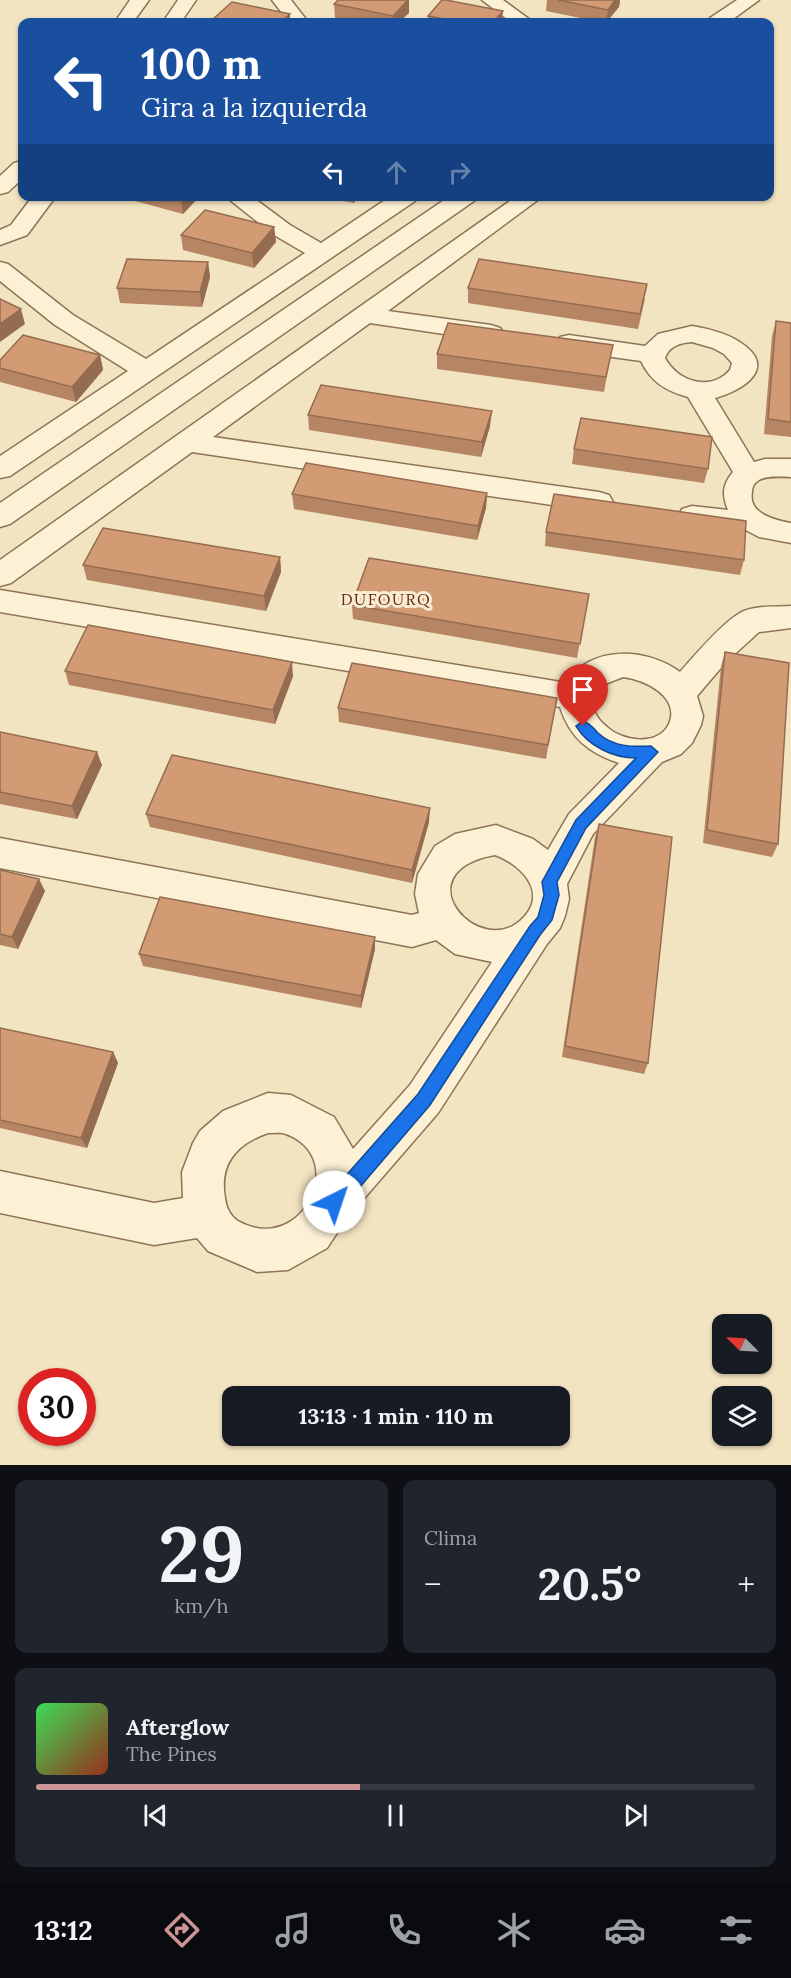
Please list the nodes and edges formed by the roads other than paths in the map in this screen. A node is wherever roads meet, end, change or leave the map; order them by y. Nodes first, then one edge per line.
1 (140, 0) edge
2 (187, 0) edge
3 (281, 0) edge
4 (491, 0) edge
5 (750, 0) edge
6 (127, 18) edge
7 (175, 18) edge
8 (295, 18) edge
9 (517, 18) edge
10 (723, 18) edge
11 (18, 171) edge
12 (0, 187) edge
13 (41, 201) edge
14 (243, 201) edge
15 (400, 201) edge
16 (459, 201) edge
17 (525, 201) edge
18 (0, 238) edge
19 (322, 253) junction
20 (0, 268) edge
21 (365, 315) junction
22 (515, 336) edge
23 (549, 341) edge
24 (653, 355) junction
25 (146, 371) junction
26 (697, 390) junction
27 (185, 442) junction
28 (791, 468) edge
29 (0, 469) edge
30 (748, 474) junction
31 (624, 506) edge
32 (671, 513) edge
33 (745, 515) junction
34 (0, 517) edge
35 (791, 533) edge
36 (0, 575) edge
37 (0, 601) edge
38 (791, 617) edge
39 (681, 693) junction
40 (576, 697) junction
41 (651, 752) junction
42 (0, 853) edge
43 (549, 882) junction
44 (443, 922) junction
45 (535, 930) junction
46 (0, 1192) edge
47 (334, 1202) junction
48 (207, 1215) junction

1 - 6 street
2 - 7 street
3 - 8 street
4 - 9 street
5 - 10 street
11 - 12 street
13 - 18 street
14 - 19 street
15 - 19 street
16 - 34 street
17 - 21 street
19 - 25 street
20 - 25 street
21 - 22 street
21 - 27 street
23 - 24 street
24 - 26 street
24 - 26 street
25 - 29 street
26 - 30 street
27 - 31 street
27 - 36 street
28 - 30 street
30 - 33 street
32 - 33 street
33 - 35 street
37 - 40 street
38 - 39 street
39 - 40 street
39 - 41 street
40 - 41 street
41 - 43 street
42 - 44 street
43 - 44 street
43 - 45 street
44 - 45 street
45 - 47 street
46 - 48 street
47 - 48 street
47 - 48 street

